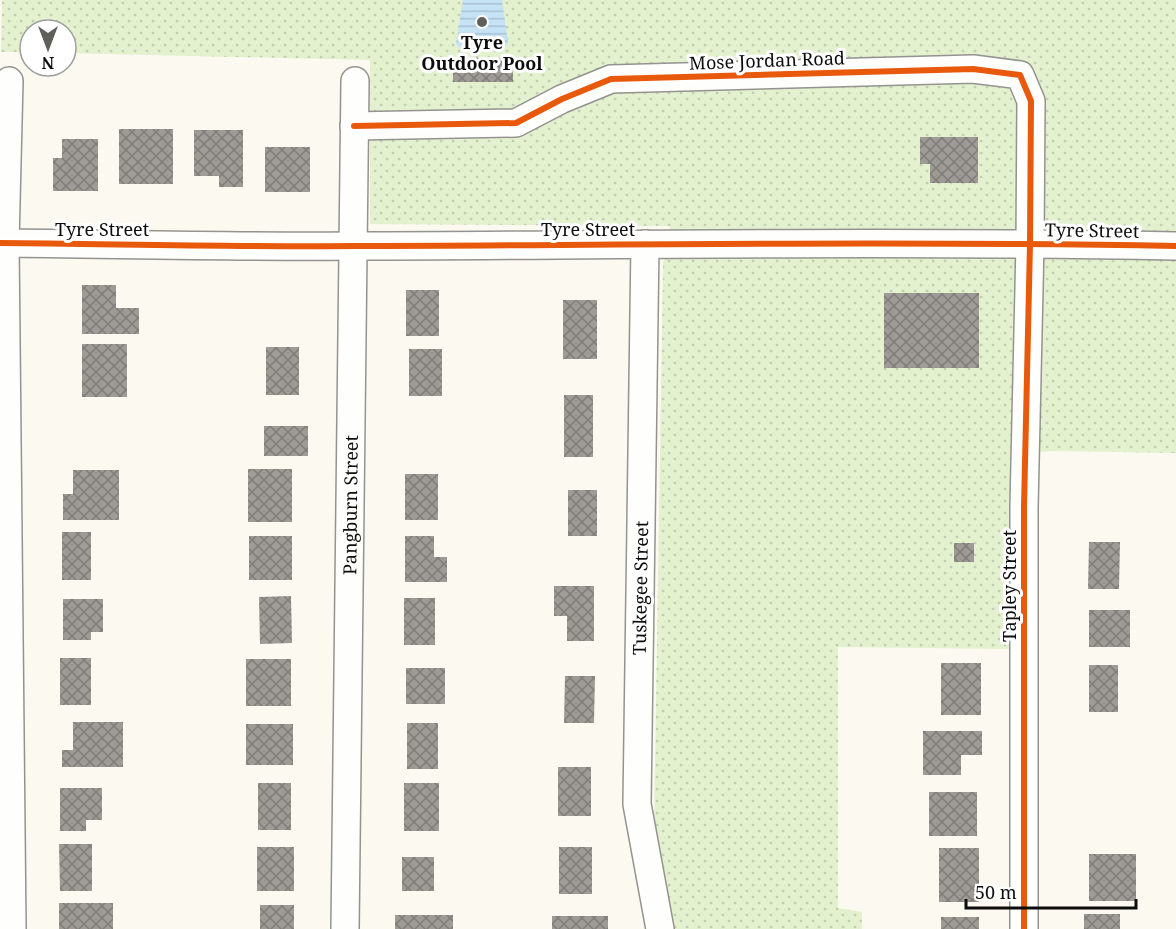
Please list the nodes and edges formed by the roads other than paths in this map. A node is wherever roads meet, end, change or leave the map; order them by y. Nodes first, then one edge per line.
1 (9, 81) dead end
2 (355, 81) dead end
3 (354, 126) junction
4 (3, 243) edge
5 (645, 244) junction
6 (1030, 244) junction
7 (352, 246) junction
8 (1176, 246) edge
9 (12, 929) edge
10 (345, 929) edge
11 (660, 929) edge
12 (1024, 929) edge

1 - 4 street
2 - 3 street, Pangburn Street
3 - 6 street, Mose Jordan Road
3 - 7 street, Pangburn Street
4 - 7 street, Tyre Street
4 - 9 street
5 - 6 street, Tyre Street
5 - 7 street, Tyre Street
5 - 11 street, Tuskegee Street
6 - 8 street, Tyre Street
6 - 12 street, Tapley Street
7 - 10 street, Pangburn Street

